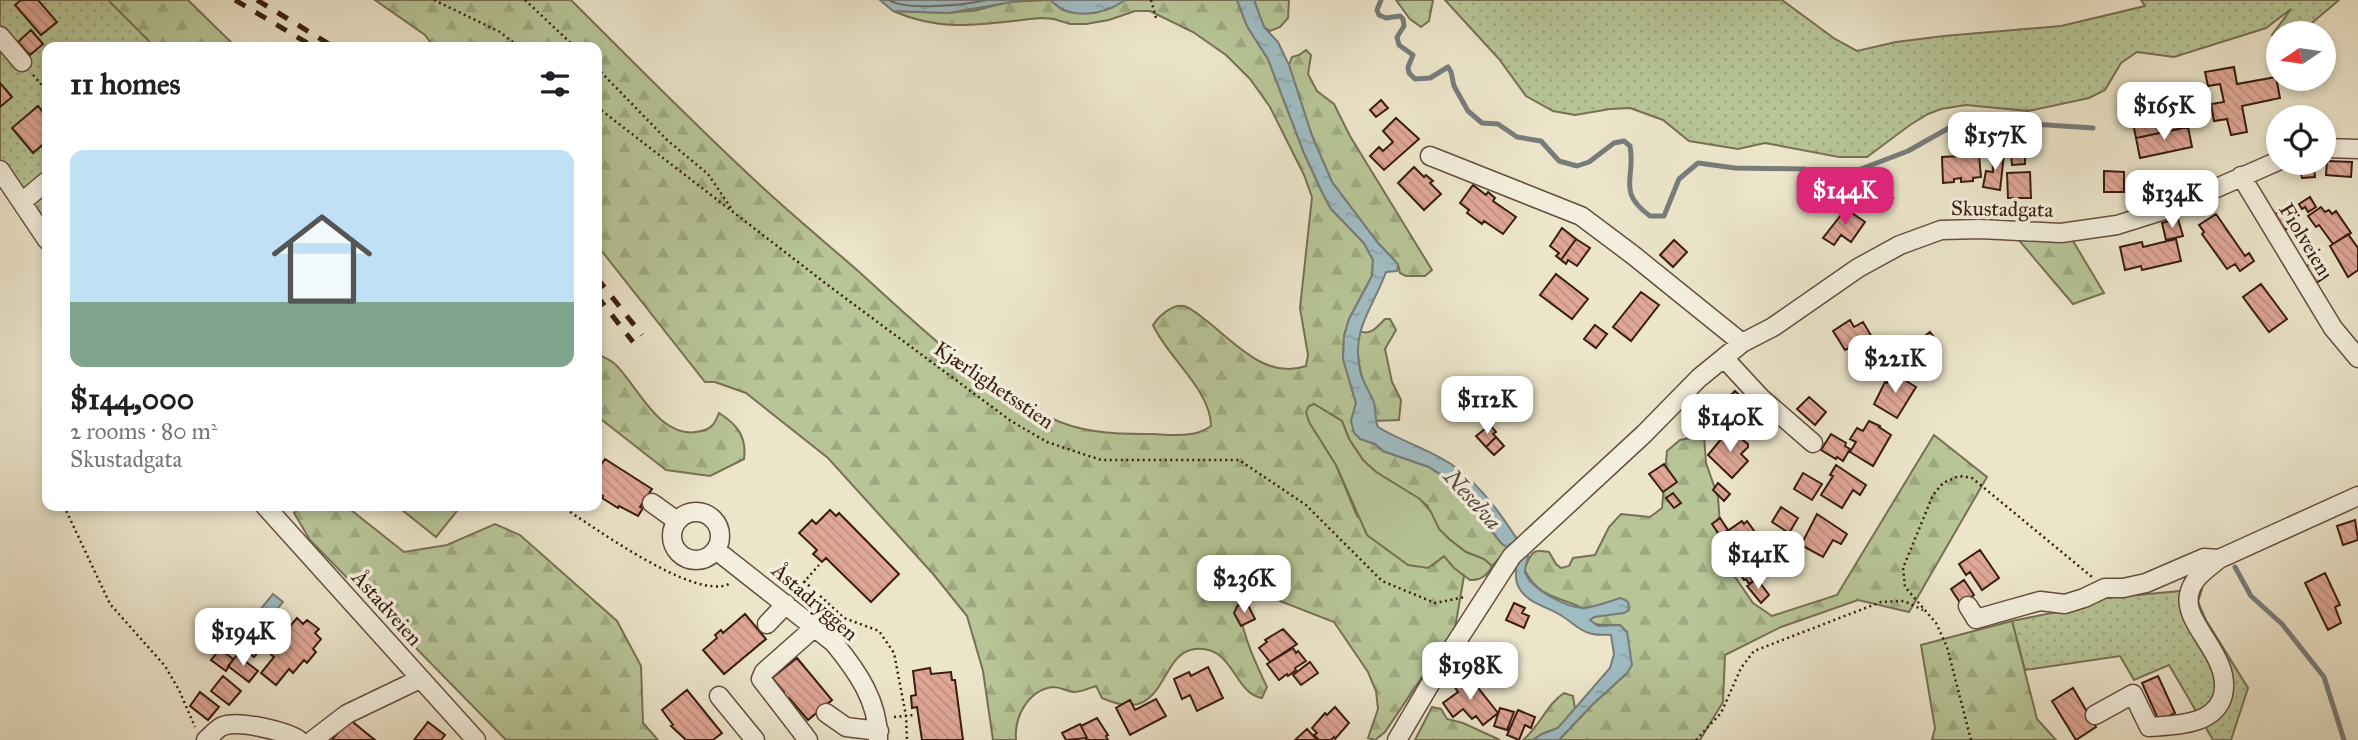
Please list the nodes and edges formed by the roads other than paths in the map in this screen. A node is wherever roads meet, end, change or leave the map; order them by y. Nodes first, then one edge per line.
1 (0, 36) edge
2 (22, 62) road end
3 (2336, 148) edge
4 (2358, 149) edge
5 (1430, 156) dead end
6 (2266, 165) edge
7 (0, 170) edge
8 (2241, 176) junction
9 (42, 185) edge
10 (22, 202) junction
11 (42, 232) edge
12 (1742, 343) junction
13 (1724, 358) junction
14 (2358, 358) edge
15 (1813, 443) dead end
16 (2358, 496) edge
17 (652, 503) dead end
18 (269, 511) edge
19 (677, 521) junction
20 (716, 550) junction
21 (2219, 559) junction
22 (786, 604) junction
23 (1968, 606) dead end
24 (767, 624) dead end
25 (815, 627) junction
26 (420, 679) junction
27 (719, 696) dead end
28 (826, 713) dead end
29 (2095, 715) dead end
30 (878, 730) edge
31 (201, 735) edge
32 (299, 740) edge
33 (313, 740) edge
34 (476, 740) edge
35 (755, 740) edge
36 (808, 740) edge
37 (1397, 740) edge

1 - 2 street
3 - 4 street
5 - 12 street
6 - 8 street, Skustadgata
7 - 10 street
8 - 12 street, Skustadgata
8 - 14 street, Fiolveien
9 - 10 street
10 - 11 street
12 - 13 street, Skustadgata
13 - 15 street
13 - 37 street, Skustadgata
16 - 21 street
17 - 19 street
18 - 26 street, Åstadveien
19 - 20 street
19 - 20 street
20 - 22 street, Åstadryggen
21 - 23 street
21 - 29 street
22 - 24 street
22 - 25 street, Åstadryggen
25 - 30 street, Åstadryggen
25 - 36 street
26 - 33 street
26 - 34 street, Åstadveien
27 - 35 street
28 - 30 street
31 - 32 street

